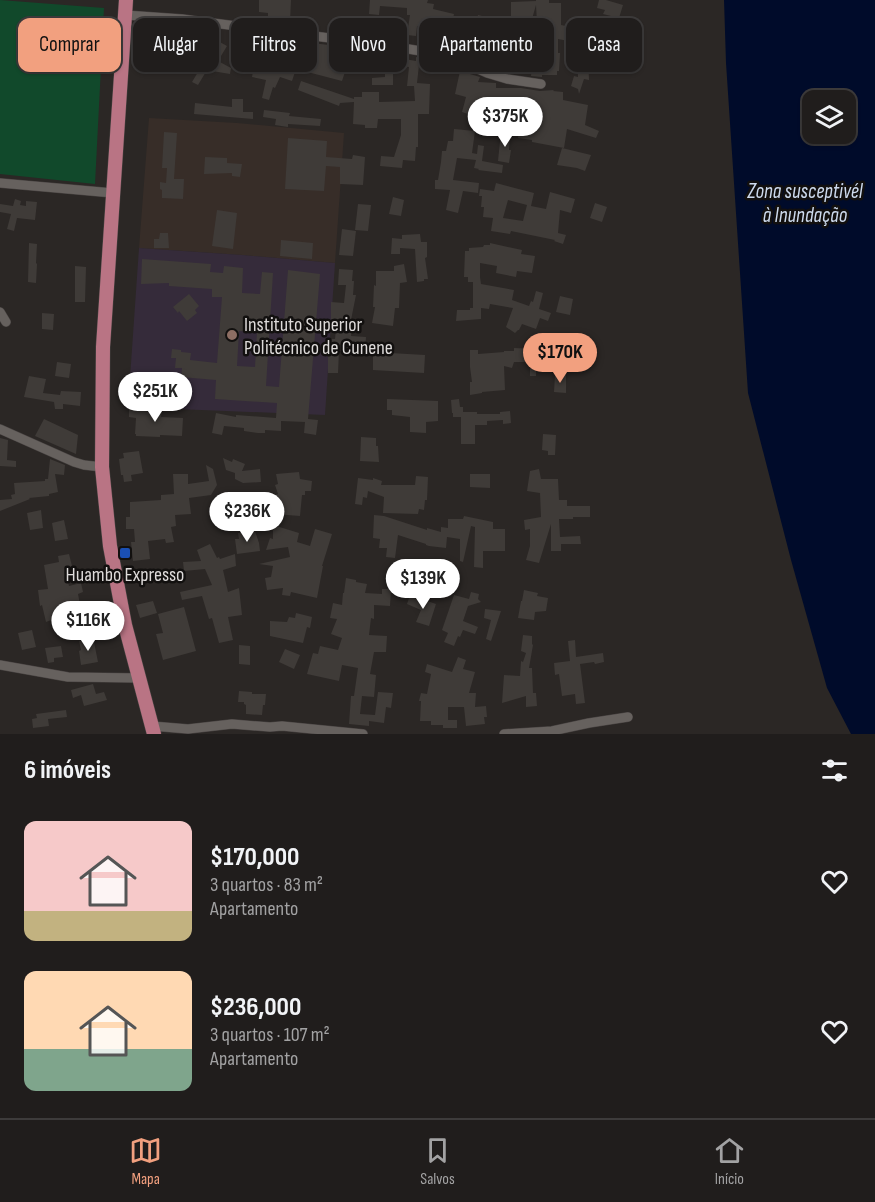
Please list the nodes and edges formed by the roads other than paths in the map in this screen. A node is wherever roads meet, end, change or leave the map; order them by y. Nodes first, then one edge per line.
1 (126, 0) edge
2 (125, 15) junction
3 (541, 84) dead end
4 (0, 183) edge
5 (113, 193) junction
6 (0, 312) edge
7 (6, 322) dead end
8 (0, 429) edge
9 (102, 467) junction
10 (0, 665) edge
11 (139, 678) junction
12 (628, 717) dead end
13 (153, 730) edge
14 (553, 733) edge
15 (363, 734) edge
16 (504, 734) edge

1 - 2 main road
2 - 3 street
2 - 5 main road
4 - 5 street
5 - 9 main road
6 - 7 street
8 - 9 street
9 - 11 main road
10 - 11 street
11 - 13 main road
12 - 14 street
13 - 15 street
14 - 16 street

